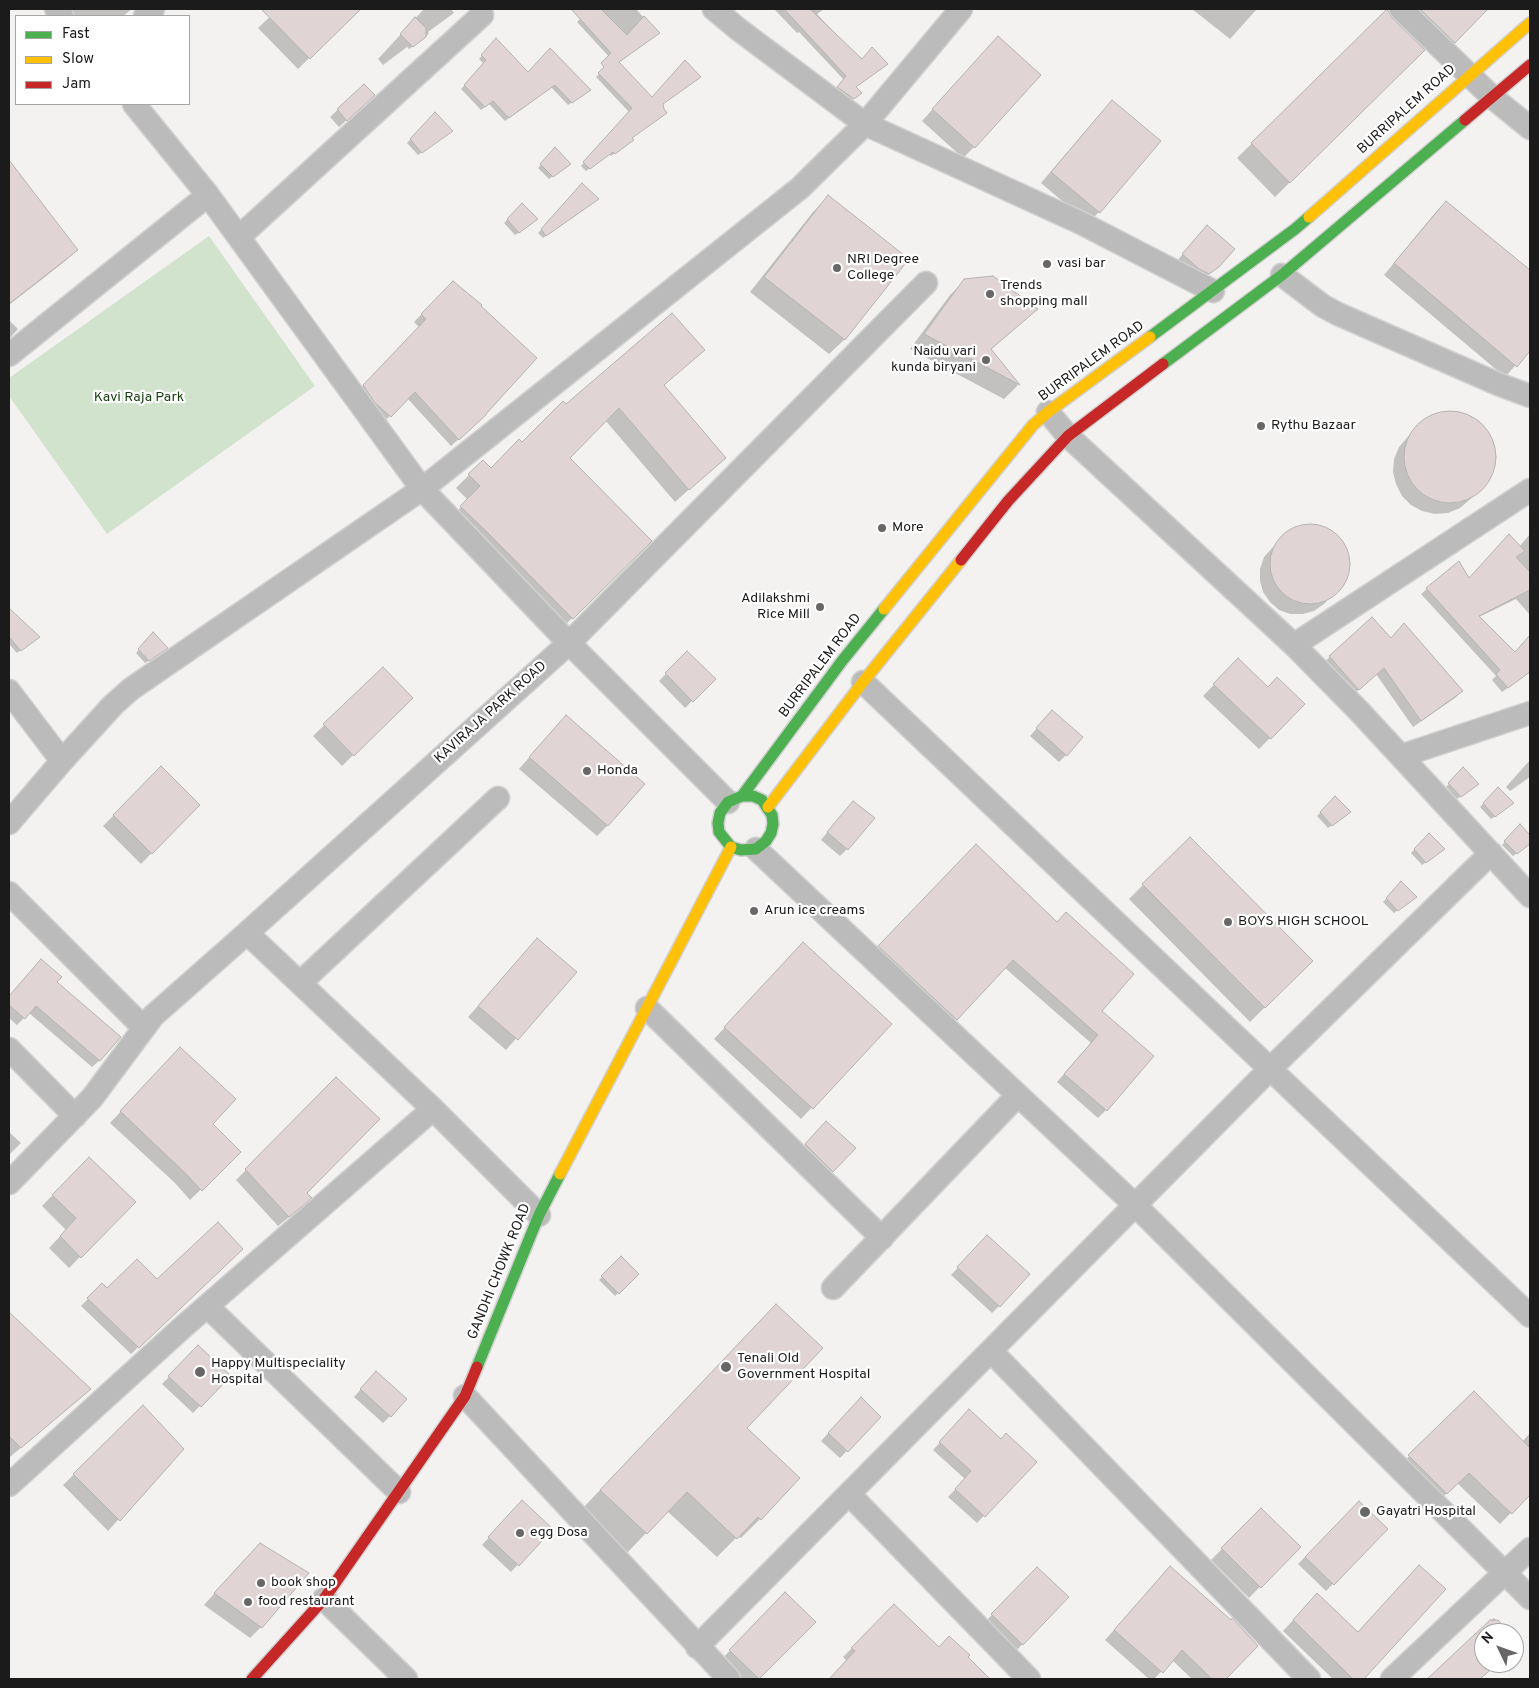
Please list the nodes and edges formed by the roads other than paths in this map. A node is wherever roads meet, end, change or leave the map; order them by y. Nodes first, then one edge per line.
1 (714, 9) edge
2 (961, 9) edge
3 (1401, 9) edge
4 (482, 15) dead end
5 (1530, 23) edge
6 (1530, 65) edge
7 (1469, 75) junction
8 (1492, 98) junction
9 (135, 105) edge
10 (865, 124) junction
11 (1530, 128) edge
12 (208, 195) junction
13 (239, 237) junction
14 (1282, 275) junction
15 (926, 283) dead end
16 (1213, 291) junction
17 (9, 355) edge
18 (1530, 396) edge
19 (1048, 412) junction
20 (1068, 436) junction
21 (422, 489) junction
22 (1530, 490) edge
23 (569, 643) junction
24 (1294, 645) junction
25 (863, 682) junction
26 (9, 691) edge
27 (1530, 713) edge
28 (1400, 756) junction
29 (62, 761) junction
30 (498, 798) dead end
31 (735, 799) junction
32 (768, 807) junction
33 (9, 823) edge
34 (731, 847) junction
35 (756, 849) junction
36 (1491, 854) junction
37 (9, 893) edge
38 (1530, 896) edge
39 (247, 933) junction
40 (300, 983) junction
41 (647, 1008) junction
42 (144, 1028) junction
43 (9, 1049) edge
44 (1270, 1069) junction
45 (1018, 1095) junction
46 (433, 1109) junction
47 (75, 1116) junction
48 (9, 1183) edge
49 (1136, 1205) junction
50 (538, 1215) junction
51 (882, 1238) junction
52 (834, 1288) dead end
53 (207, 1306) junction
54 (1530, 1316) edge
55 (990, 1351) junction
56 (465, 1396) junction
57 (9, 1485) edge
58 (399, 1492) junction
59 (849, 1494) junction
60 (1530, 1549) edge
61 (1505, 1572) junction
62 (1530, 1598) edge
63 (324, 1599) junction
64 (697, 1647) junction
65 (252, 1679) edge
66 (406, 1679) edge
67 (729, 1679) edge
68 (1029, 1679) edge
69 (1310, 1679) edge
70 (1392, 1679) edge

1 - 10 street
2 - 10 street
3 - 7 street
4 - 13 street
5 - 7 main road, BURRIPALEM ROAD
6 - 8 main road
7 - 8 street
7 - 16 main road, BURRIPALEM ROAD
8 - 11 street
8 - 14 main road
9 - 12 street
10 - 16 street
10 - 21 street
12 - 13 street
12 - 17 street
13 - 21 street
14 - 18 street
14 - 20 main road
15 - 23 street, KAVIRAJA PARK ROAD
16 - 19 main road, BURRIPALEM ROAD
19 - 20 street
19 - 31 main road, BURRIPALEM ROAD
20 - 24 street
20 - 25 main road
21 - 23 street
21 - 29 street
22 - 24 street
23 - 31 street
23 - 39 street, KAVIRAJA PARK ROAD
24 - 28 street
25 - 32 main road
25 - 44 street
26 - 29 street
27 - 28 street
28 - 36 street
29 - 33 street
30 - 40 street
31 - 32 main road
31 - 34 main road
32 - 35 main road
34 - 35 main road
34 - 41 main road, GANDHI CHOWK ROAD
35 - 45 street
36 - 38 street
36 - 44 street
37 - 42 street
39 - 40 street
39 - 42 street, KAVIRAJA PARK ROAD
40 - 46 street
41 - 50 main road, GANDHI CHOWK ROAD
41 - 51 street
42 - 47 street, KAVIRAJA PARK ROAD
43 - 47 street
44 - 49 street
44 - 54 street
45 - 49 street
45 - 51 street
46 - 50 street
46 - 53 street
47 - 48 street, KAVIRAJA PARK ROAD
49 - 55 street
49 - 61 street
50 - 56 main road, GANDHI CHOWK ROAD
51 - 52 street
53 - 57 street
53 - 58 street
55 - 59 street
55 - 69 street
56 - 58 main road, GANDHI CHOWK ROAD
56 - 64 street
58 - 63 main road, GANDHI CHOWK ROAD
59 - 64 street
59 - 68 street
60 - 61 street
61 - 62 street
61 - 70 street
63 - 65 main road, GANDHI CHOWK ROAD
63 - 66 street
64 - 67 street

